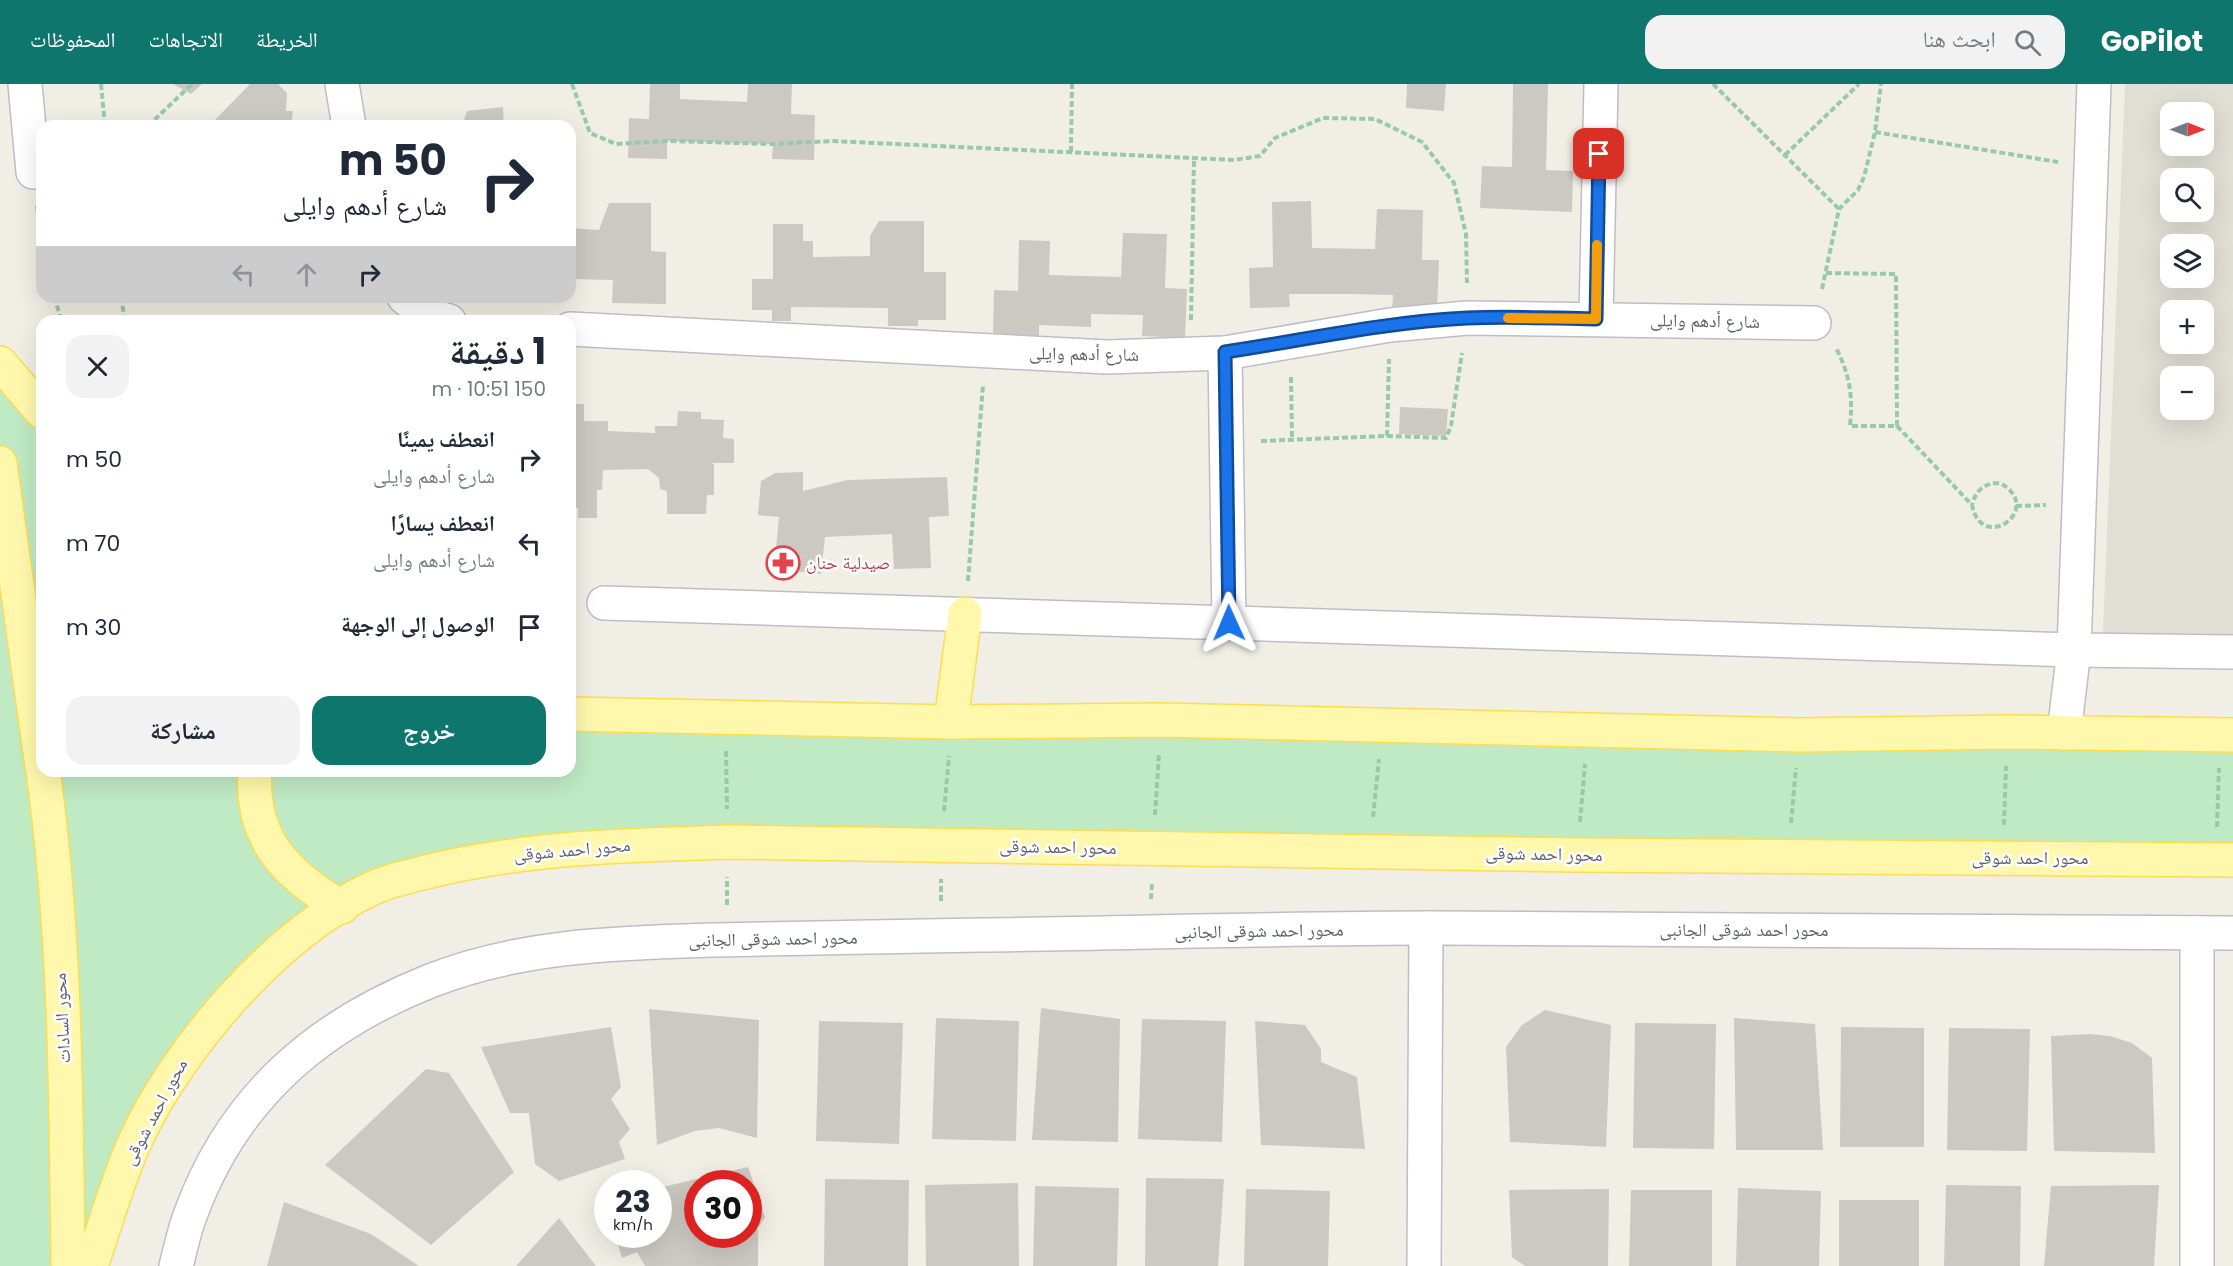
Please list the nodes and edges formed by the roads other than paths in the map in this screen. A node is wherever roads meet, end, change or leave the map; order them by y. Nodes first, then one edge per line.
1 (25, 84) edge
2 (342, 84) edge
3 (1601, 84) edge
4 (2094, 84) edge
5 (348, 120) edge
6 (33, 172) road end
7 (412, 303) edge
8 (427, 315) edge
9 (1596, 319) junction
10 (1814, 323) road end
11 (576, 329) edge
12 (1225, 352) junction
13 (0, 363) edge
14 (36, 405) edge
15 (0, 464) edge
16 (604, 603) dead end
17 (965, 614) junction
18 (1229, 623) junction
19 (2074, 650) junction
20 (2233, 652) edge
21 (576, 714) edge
22 (951, 722) junction
23 (36, 723) edge
24 (2064, 734) junction
25 (2226, 735) edge
26 (44, 777) edge
27 (255, 777) edge
28 (2225, 860) edge
29 (342, 907) junction
30 (1426, 928) junction
31 (2197, 933) junction
32 (2233, 933) edge
33 (68, 1266) edge
34 (91, 1266) edge
35 (176, 1266) edge
36 (1424, 1266) edge
37 (2197, 1266) edge

1 - 6 street
2 - 5 street
3 - 9 street
4 - 19 street
7 - 8 street
9 - 10 street, شارع أدهم وايلى
9 - 12 street, شارع أدهم وايلى
11 - 12 street, شارع أدهم وايلى
12 - 18 street
13 - 14 main road
15 - 23 main road
16 - 17 street
17 - 18 street
17 - 22 main road
18 - 19 street
19 - 20 street
19 - 24 street
21 - 22 main road
22 - 24 main road
24 - 25 main road
26 - 33 main road, محور السادات
27 - 29 main road
28 - 29 main road, محور احمد شوقى
29 - 34 main road, محور احمد شوقى
30 - 31 street, محور احمد شوقى الجانبى
30 - 35 street, محور احمد شوقى الجانبى
30 - 36 street
31 - 32 street, محور احمد شوقى الجانبى
31 - 37 street

